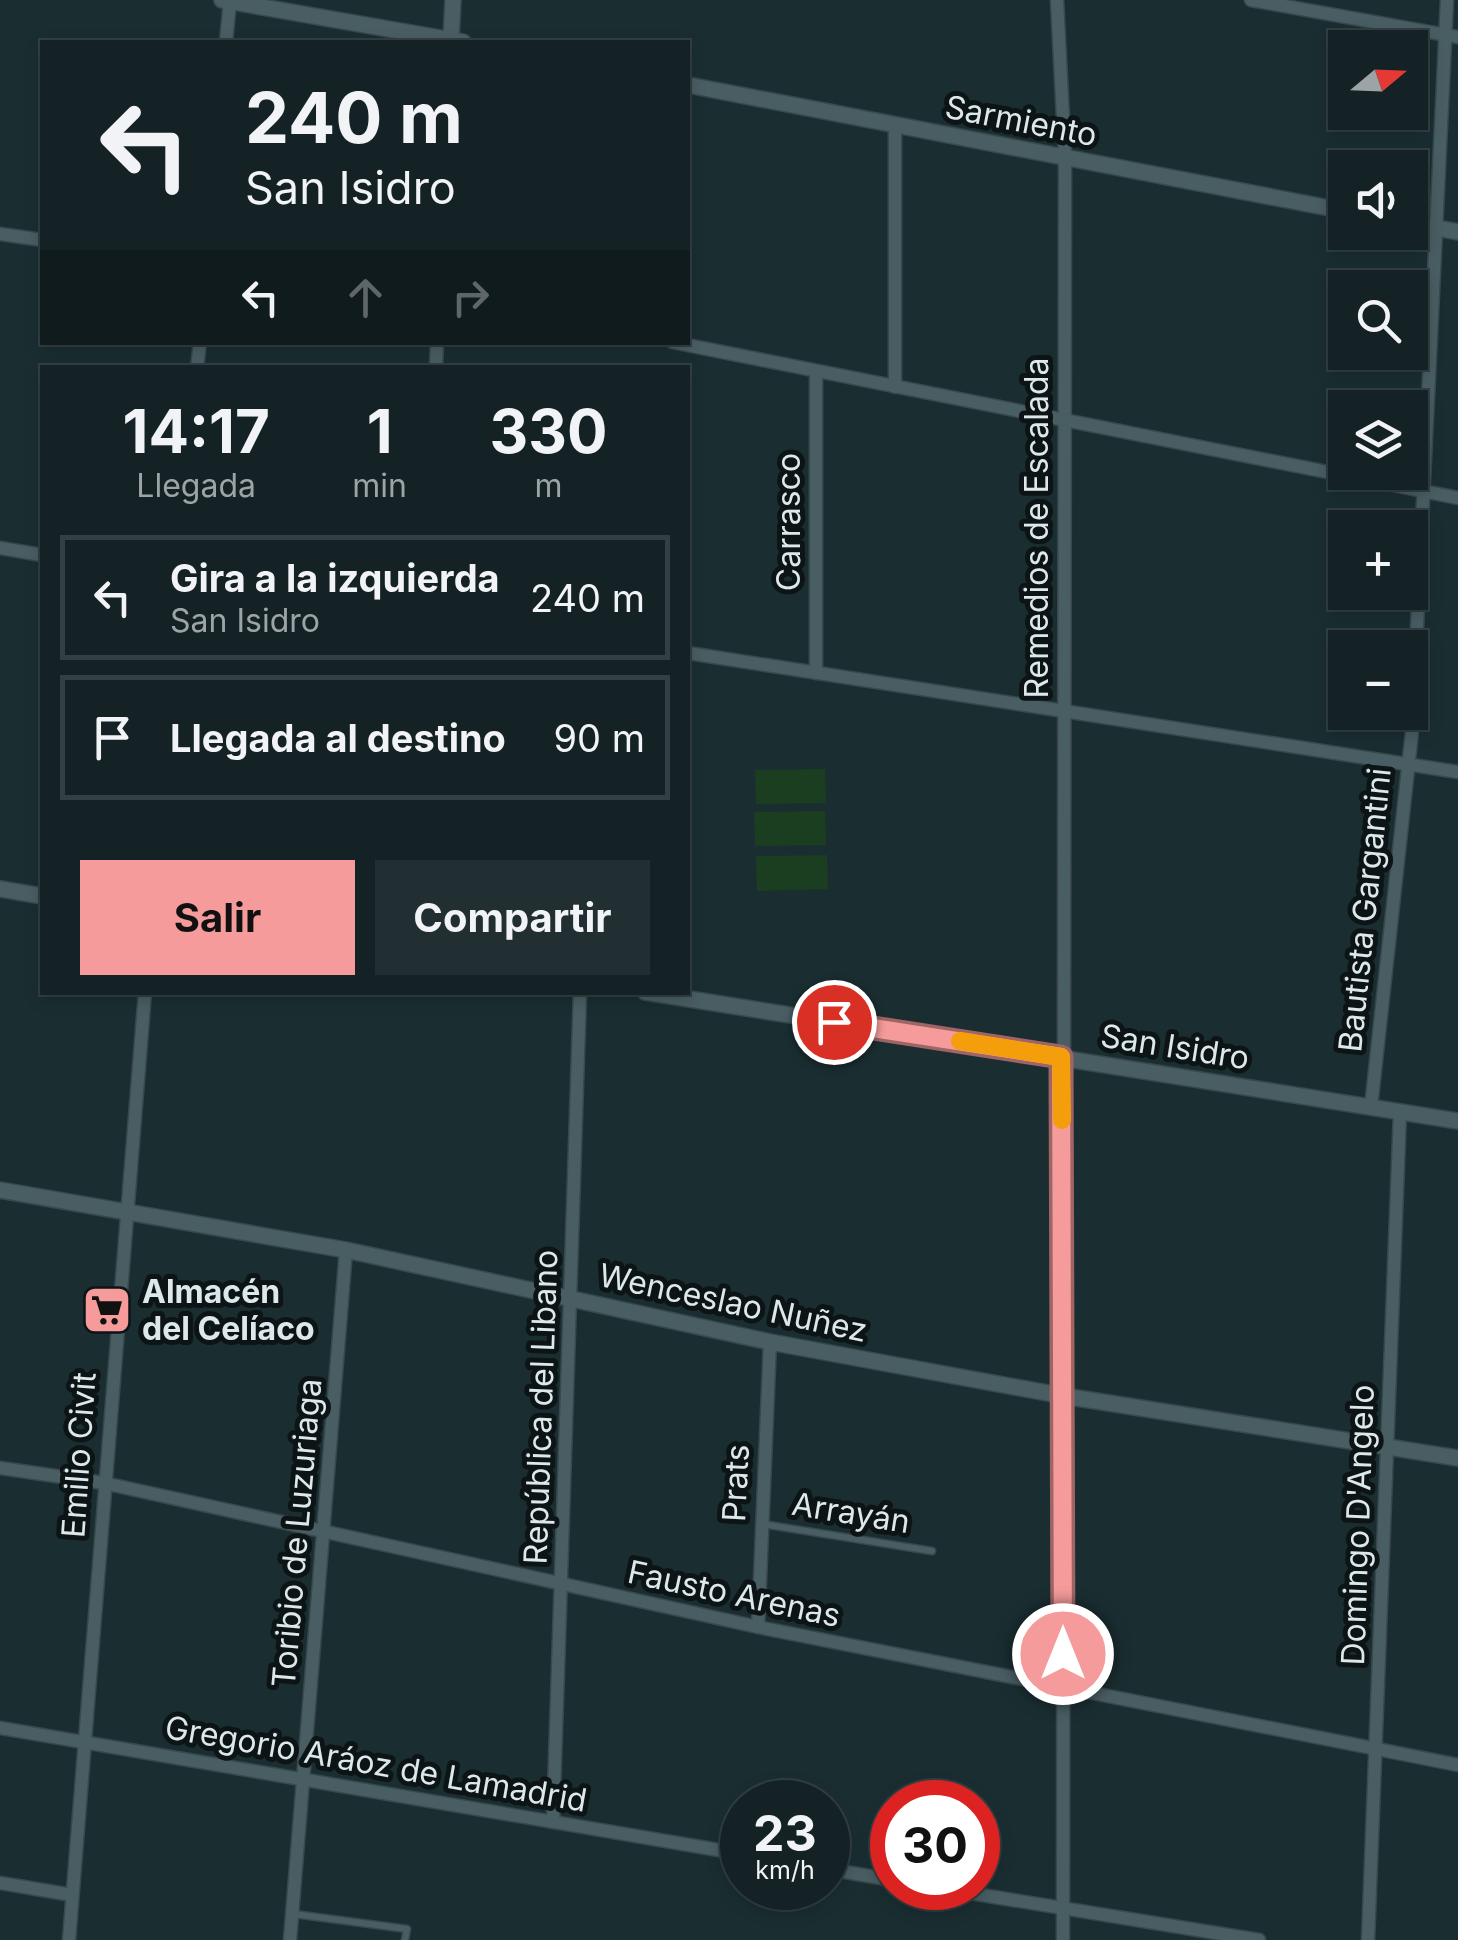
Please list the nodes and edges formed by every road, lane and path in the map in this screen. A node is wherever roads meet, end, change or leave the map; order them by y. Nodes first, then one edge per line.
1 (222, 0) edge
2 (453, 0) edge
3 (1057, 0) edge
4 (1251, 0) edge
5 (1447, 0) edge
6 (230, 1) edge
7 (1452, 36) edge
8 (226, 40) edge
9 (444, 40) edge
10 (455, 40) edge
11 (690, 85) edge
12 (894, 124) junction
13 (1064, 157) junction
14 (1328, 207) edge
15 (1428, 227) edge
16 (1434, 228) junction
17 (1458, 232) edge
18 (0, 234) edge
19 (40, 240) edge
20 (686, 345) edge
21 (816, 372) junction
22 (896, 386) junction
23 (1064, 418) junction
24 (1422, 492) junction
25 (1458, 498) edge
26 (0, 548) edge
27 (40, 555) edge
28 (690, 653) edge
29 (816, 672) junction
30 (1065, 712) junction
31 (1409, 764) junction
32 (1458, 772) edge
33 (0, 889) edge
34 (40, 896) edge
35 (144, 995) edge
36 (580, 995) edge
37 (664, 995) edge
38 (1061, 1057) junction
39 (1372, 1107) junction
40 (1400, 1112) junction
41 (1458, 1121) edge
42 (0, 1190) edge
43 (126, 1210) junction
44 (346, 1250) junction
45 (572, 1297) junction
46 (770, 1342) junction
47 (1064, 1396) junction
48 (1388, 1447) junction
49 (1458, 1458) edge
50 (0, 1468) edge
51 (104, 1483) junction
52 (761, 1524) junction
53 (326, 1531) junction
54 (932, 1551) dead end
55 (562, 1586) junction
56 (758, 1628) junction
57 (1062, 1690) junction
58 (0, 1728) edge
59 (85, 1742) junction
60 (1377, 1752) junction
61 (1458, 1766) edge
62 (304, 1779) junction
63 (552, 1822) junction
64 (720, 1850) edge
65 (0, 1882) edge
66 (72, 1895) junction
67 (1000, 1898) edge
68 (1063, 1908) junction
69 (293, 1914) junction
70 (69, 1940) edge
71 (290, 1940) edge
72 (406, 1940) edge
73 (1063, 1940) edge
74 (1259, 1940) edge
75 (1368, 1940) edge

1 - 6 street
2 - 10 street
3 - 13 street, Remedios de Escalada
4 - 7 street
5 - 7 street, Bautista Gargantini
6 - 8 street
6 - 9 street
7 - 16 street, Bautista Gargantini
11 - 12 street, Sarmiento
12 - 13 street, Sarmiento
12 - 22 street
13 - 14 street, Sarmiento
13 - 23 street, Remedios de Escalada
15 - 16 street
16 - 17 street
16 - 24 street, Bautista Gargantini
18 - 19 street
20 - 21 street
21 - 22 street
21 - 29 street, Carrasco
22 - 23 street
23 - 24 street
23 - 30 street, Remedios de Escalada
24 - 25 street
24 - 31 street, Bautista Gargantini
26 - 27 street
28 - 29 street
29 - 30 street
30 - 31 street
30 - 38 street, Remedios de Escalada
31 - 32 street
31 - 39 street, Bautista Gargantini
33 - 34 street
35 - 43 street, Emilio Civit
36 - 45 street, República del Libano
37 - 38 street, San Isidro
38 - 39 street, San Isidro
38 - 47 street, Remedios de Escalada
39 - 40 street, San Isidro
40 - 41 street, San Isidro
40 - 48 street, Domingo D'Angelo
42 - 43 street, Wenceslao Nuñez
43 - 44 street, Wenceslao Nuñez
43 - 51 street, Emilio Civit
44 - 45 street, Wenceslao Nuñez
44 - 53 street, Toribio de Luzuriaga
45 - 46 street, Wenceslao Nuñez
45 - 55 street, República del Libano
46 - 47 street, Wenceslao Nuñez
46 - 52 street, Prats
47 - 48 street, Wenceslao Nuñez
47 - 57 street, Remedios de Escalada
48 - 49 street, Wenceslao Nuñez
48 - 60 street, Domingo D'Angelo
50 - 51 street, Fausto Arenas
51 - 53 street, Fausto Arenas
51 - 59 street, Emilio Civit
52 - 54 lane, Arrayán
52 - 56 street, Prats
53 - 55 street, Fausto Arenas
53 - 62 street, Toribio de Luzuriaga
55 - 56 street, Fausto Arenas
55 - 63 street, República del Libano
56 - 57 street, Fausto Arenas
57 - 60 street, Fausto Arenas
57 - 68 street, Remedios de Escalada
58 - 59 street, Gregorio Aráoz de Lamadrid
59 - 62 street, Gregorio Aráoz de Lamadrid
59 - 66 street, Emilio Civit
60 - 61 street, Fausto Arenas
60 - 75 street, Domingo D'Angelo
62 - 63 street, Gregorio Aráoz de Lamadrid
62 - 69 street, Toribio de Luzuriaga
63 - 64 street, Gregorio Aráoz de Lamadrid
65 - 66 street
66 - 70 street, Emilio Civit
67 - 68 street
68 - 73 street, Remedios de Escalada
68 - 74 street
69 - 71 street, Toribio de Luzuriaga
69 - 72 lane

